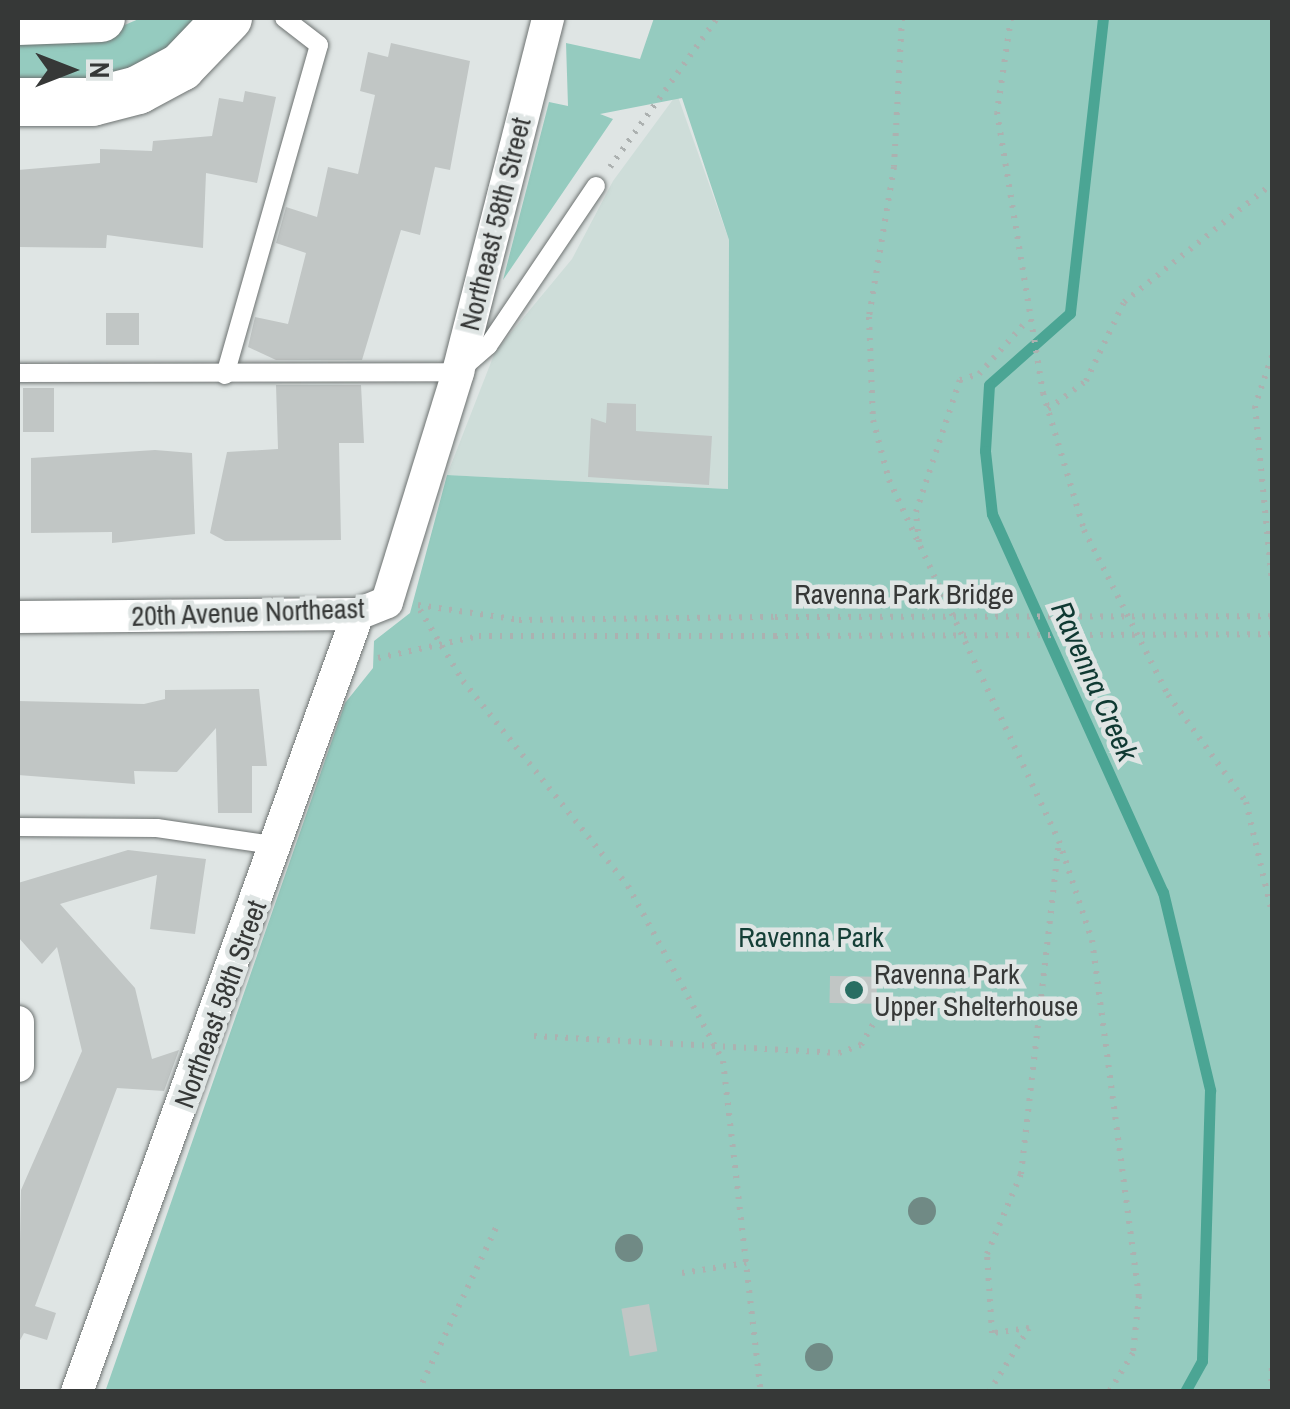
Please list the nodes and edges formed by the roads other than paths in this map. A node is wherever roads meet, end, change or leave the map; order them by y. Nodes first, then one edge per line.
1 (100, 18) edge
2 (228, 18) edge
3 (284, 18) edge
4 (548, 18) edge
5 (18, 21) edge
6 (18, 102) edge
7 (596, 186) road end
8 (458, 372) junction
9 (18, 373) edge
10 (225, 374) junction
11 (387, 607) junction
12 (18, 617) edge
13 (18, 827) edge
14 (279, 846) junction
15 (18, 1022) edge
16 (18, 1066) edge
17 (77, 1392) edge

1 - 5 main road
2 - 6 main road
3 - 10 lane
4 - 8 street, Northeast 58th Street
7 - 8 lane
8 - 10 lane
8 - 11 street, Northeast 58th Street
9 - 10 lane
11 - 12 street, 20th Avenue Northeast
11 - 14 street, Northeast 58th Street
13 - 14 lane
14 - 17 street, Northeast 58th Street
15 - 16 street

